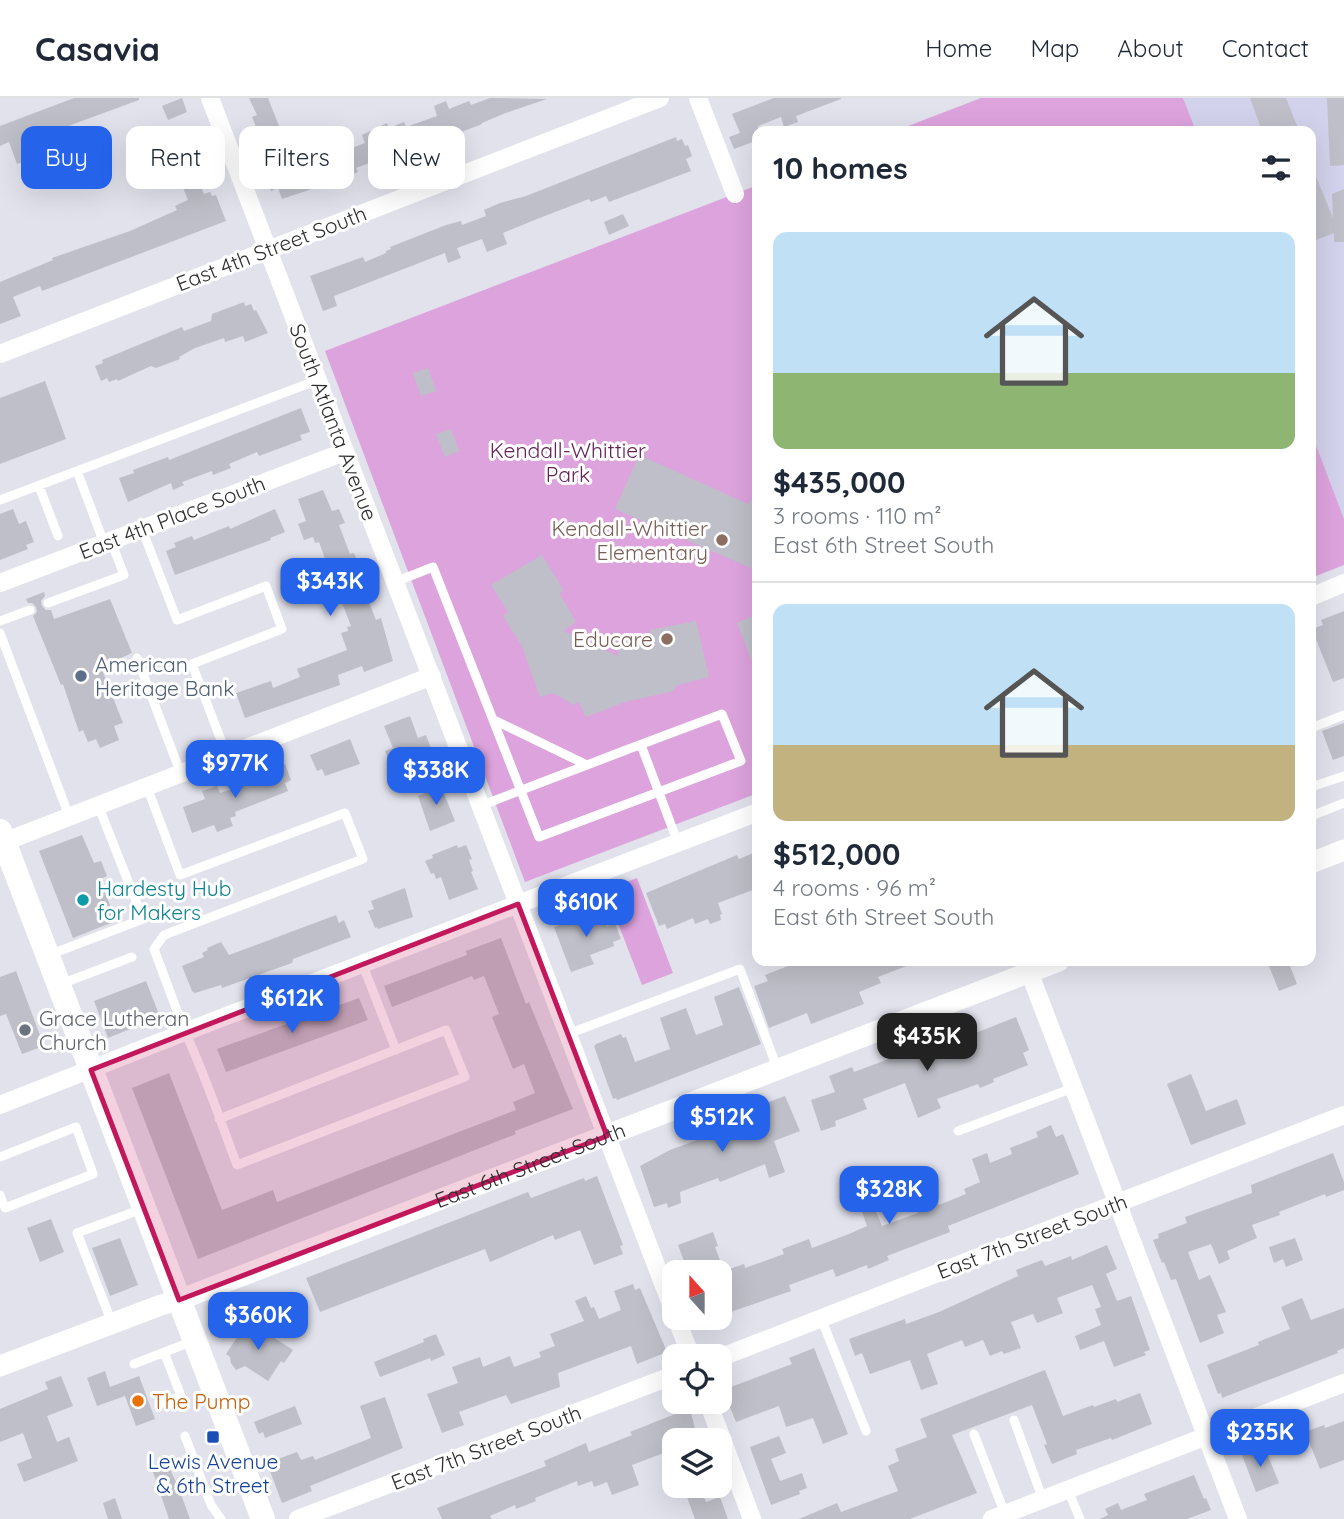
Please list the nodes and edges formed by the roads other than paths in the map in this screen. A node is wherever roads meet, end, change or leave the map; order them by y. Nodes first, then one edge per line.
1 (210, 98) edge
2 (660, 98) edge
3 (698, 98) edge
4 (735, 194) dead end
5 (268, 248) junction
6 (0, 354) edge
7 (318, 380) junction
8 (344, 452) junction
9 (77, 471) junction
10 (39, 486) junction
11 (0, 500) edge
12 (142, 529) junction
13 (58, 536) dead end
14 (108, 542) junction
15 (395, 582) junction
16 (0, 583) edge
17 (1344, 583) edge
18 (1316, 595) edge
19 (48, 603) dead end
20 (30, 610) dead end
21 (0, 621) edge
22 (0, 634) edge
23 (137, 658) dead end
24 (432, 676) junction
25 (1344, 715) edge
26 (494, 720) junction
27 (1316, 726) edge
28 (640, 745) junction
29 (227, 756) junction
30 (587, 765) junction
31 (181, 774) junction
32 (1344, 776) edge
33 (1316, 786) edge
34 (147, 787) junction
35 (522, 790) junction
36 (659, 792) junction
37 (1344, 803) edge
38 (98, 806) junction
39 (480, 806) junction
40 (752, 814) edge
41 (1316, 814) edge
42 (69, 816) junction
43 (2, 836) edge
44 (678, 843) junction
45 (1344, 850) edge
46 (1316, 861) edge
47 (518, 904) junction
48 (48, 955) junction
49 (132, 957) dead end
50 (362, 963) junction
51 (1027, 967) edge
52 (59, 985) junction
53 (185, 1032) junction
54 (568, 1034) junction
55 (397, 1050) junction
56 (778, 1069) junction
57 (91, 1070) junction
58 (1073, 1087) junction
59 (0, 1105) edge
60 (1344, 1115) edge
61 (219, 1119) junction
62 (958, 1131) dead end
63 (607, 1136) junction
64 (0, 1157) edge
65 (0, 1195) edge
66 (1116, 1203) junction
67 (144, 1208) junction
68 (662, 1280) edge
69 (179, 1300) junction
70 (821, 1318) junction
71 (112, 1323) junction
72 (195, 1340) junction
73 (164, 1352) junction
74 (732, 1353) edge
75 (134, 1364) dead end
76 (0, 1366) edge
77 (662, 1380) edge
78 (1344, 1383) edge
79 (160, 1404) dead end
80 (713, 1414) edge
81 (1014, 1420) dead end
82 (866, 1431) dead end
83 (974, 1434) dead end
84 (185, 1436) dead end
85 (1206, 1436) junction
86 (1068, 1490) junction
87 (1043, 1500) junction
88 (999, 1516) edge
89 (310, 1517) edge
90 (221, 1519) edge
91 (263, 1519) edge
92 (752, 1519) edge
93 (1080, 1519) edge
94 (1238, 1519) edge

1 - 5 street, South Atlanta Avenue
2 - 5 street, East 4th Street South
3 - 4 street
5 - 6 street, East 4th Street South
5 - 7 street, South Atlanta Avenue
7 - 8 street, South Atlanta Avenue
7 - 9 lane
8 - 12 street, East 4th Place South
8 - 15 street, South Atlanta Avenue
9 - 10 lane
9 - 14 lane
10 - 11 lane
10 - 13 lane
12 - 14 street, East 4th Place South
12 - 29 lane
14 - 16 street, East 4th Place South
14 - 19 lane
15 - 24 street, South Atlanta Avenue
15 - 26 lane
17 - 18 street
20 - 21 lane
22 - 42 lane
23 - 31 lane
24 - 29 street
24 - 39 street, South Atlanta Avenue
25 - 27 lane
26 - 30 lane
26 - 35 lane
28 - 30 lane
28 - 36 lane
28 - 36 lane
29 - 31 street
30 - 35 lane
31 - 34 street
32 - 33 lane
34 - 38 street
34 - 53 lane
35 - 36 lane
35 - 39 lane
36 - 44 lane
37 - 41 lane
38 - 42 street
38 - 48 lane
39 - 47 street, South Atlanta Avenue
40 - 44 street
42 - 43 street
43 - 48 main road
44 - 47 street
45 - 46 street
47 - 50 street
47 - 54 street, South Atlanta Avenue
48 - 52 main road
49 - 52 lane
50 - 53 street
50 - 55 lane
51 - 56 street, East 6th Street South
51 - 58 street
52 - 57 main road
53 - 57 street
53 - 61 lane
54 - 56 lane
54 - 63 street, South Atlanta Avenue
55 - 61 lane
55 - 61 lane
56 - 63 street, East 6th Street South
57 - 59 street
57 - 67 main road
58 - 62 lane
58 - 66 street
60 - 66 street, East 7th Street South
63 - 68 street, South Atlanta Avenue
63 - 69 street, East 6th Street South
64 - 65 lane
66 - 70 street, East 7th Street South
66 - 85 street
67 - 69 main road
67 - 71 lane
69 - 71 street, East 6th Street South
69 - 72 main road
70 - 74 street, East 7th Street South
70 - 82 lane
71 - 76 street, East 6th Street South
72 - 73 lane
72 - 91 main road
73 - 75 lane
73 - 79 lane
77 - 89 street, East 7th Street South
78 - 85 street
80 - 92 street
81 - 87 lane
83 - 88 lane
84 - 90 lane
85 - 86 street
85 - 94 street
86 - 87 street
86 - 93 lane
87 - 88 street

